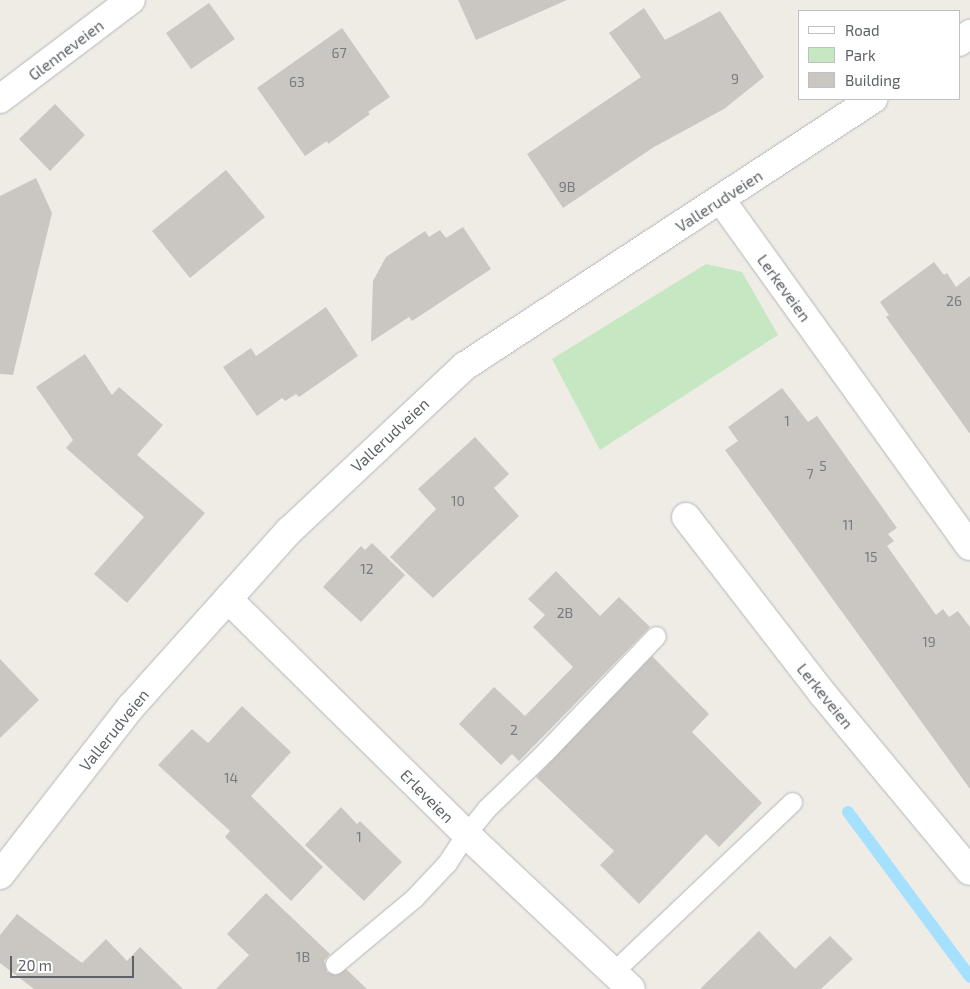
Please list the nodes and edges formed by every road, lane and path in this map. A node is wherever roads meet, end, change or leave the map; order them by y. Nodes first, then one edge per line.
1 (131, 0) edge
2 (0, 99) edge
3 (871, 100) edge
4 (721, 200) junction
5 (686, 517) dead end
6 (970, 546) edge
7 (228, 599) junction
8 (656, 636) dead end
9 (792, 802) dead end
10 (466, 834) junction
11 (970, 870) edge
12 (0, 875) edge
13 (335, 964) dead end
14 (622, 981) edge

1 - 2 street, Glenneveien
3 - 4 street, Vallerudveien
4 - 6 street, Lerkeveien
4 - 7 street, Vallerudveien
5 - 11 street, Lerkeveien
7 - 10 street, Erleveien
7 - 12 street, Vallerudveien
8 - 10 lane
9 - 14 lane
10 - 13 lane
10 - 14 street, Erleveien

